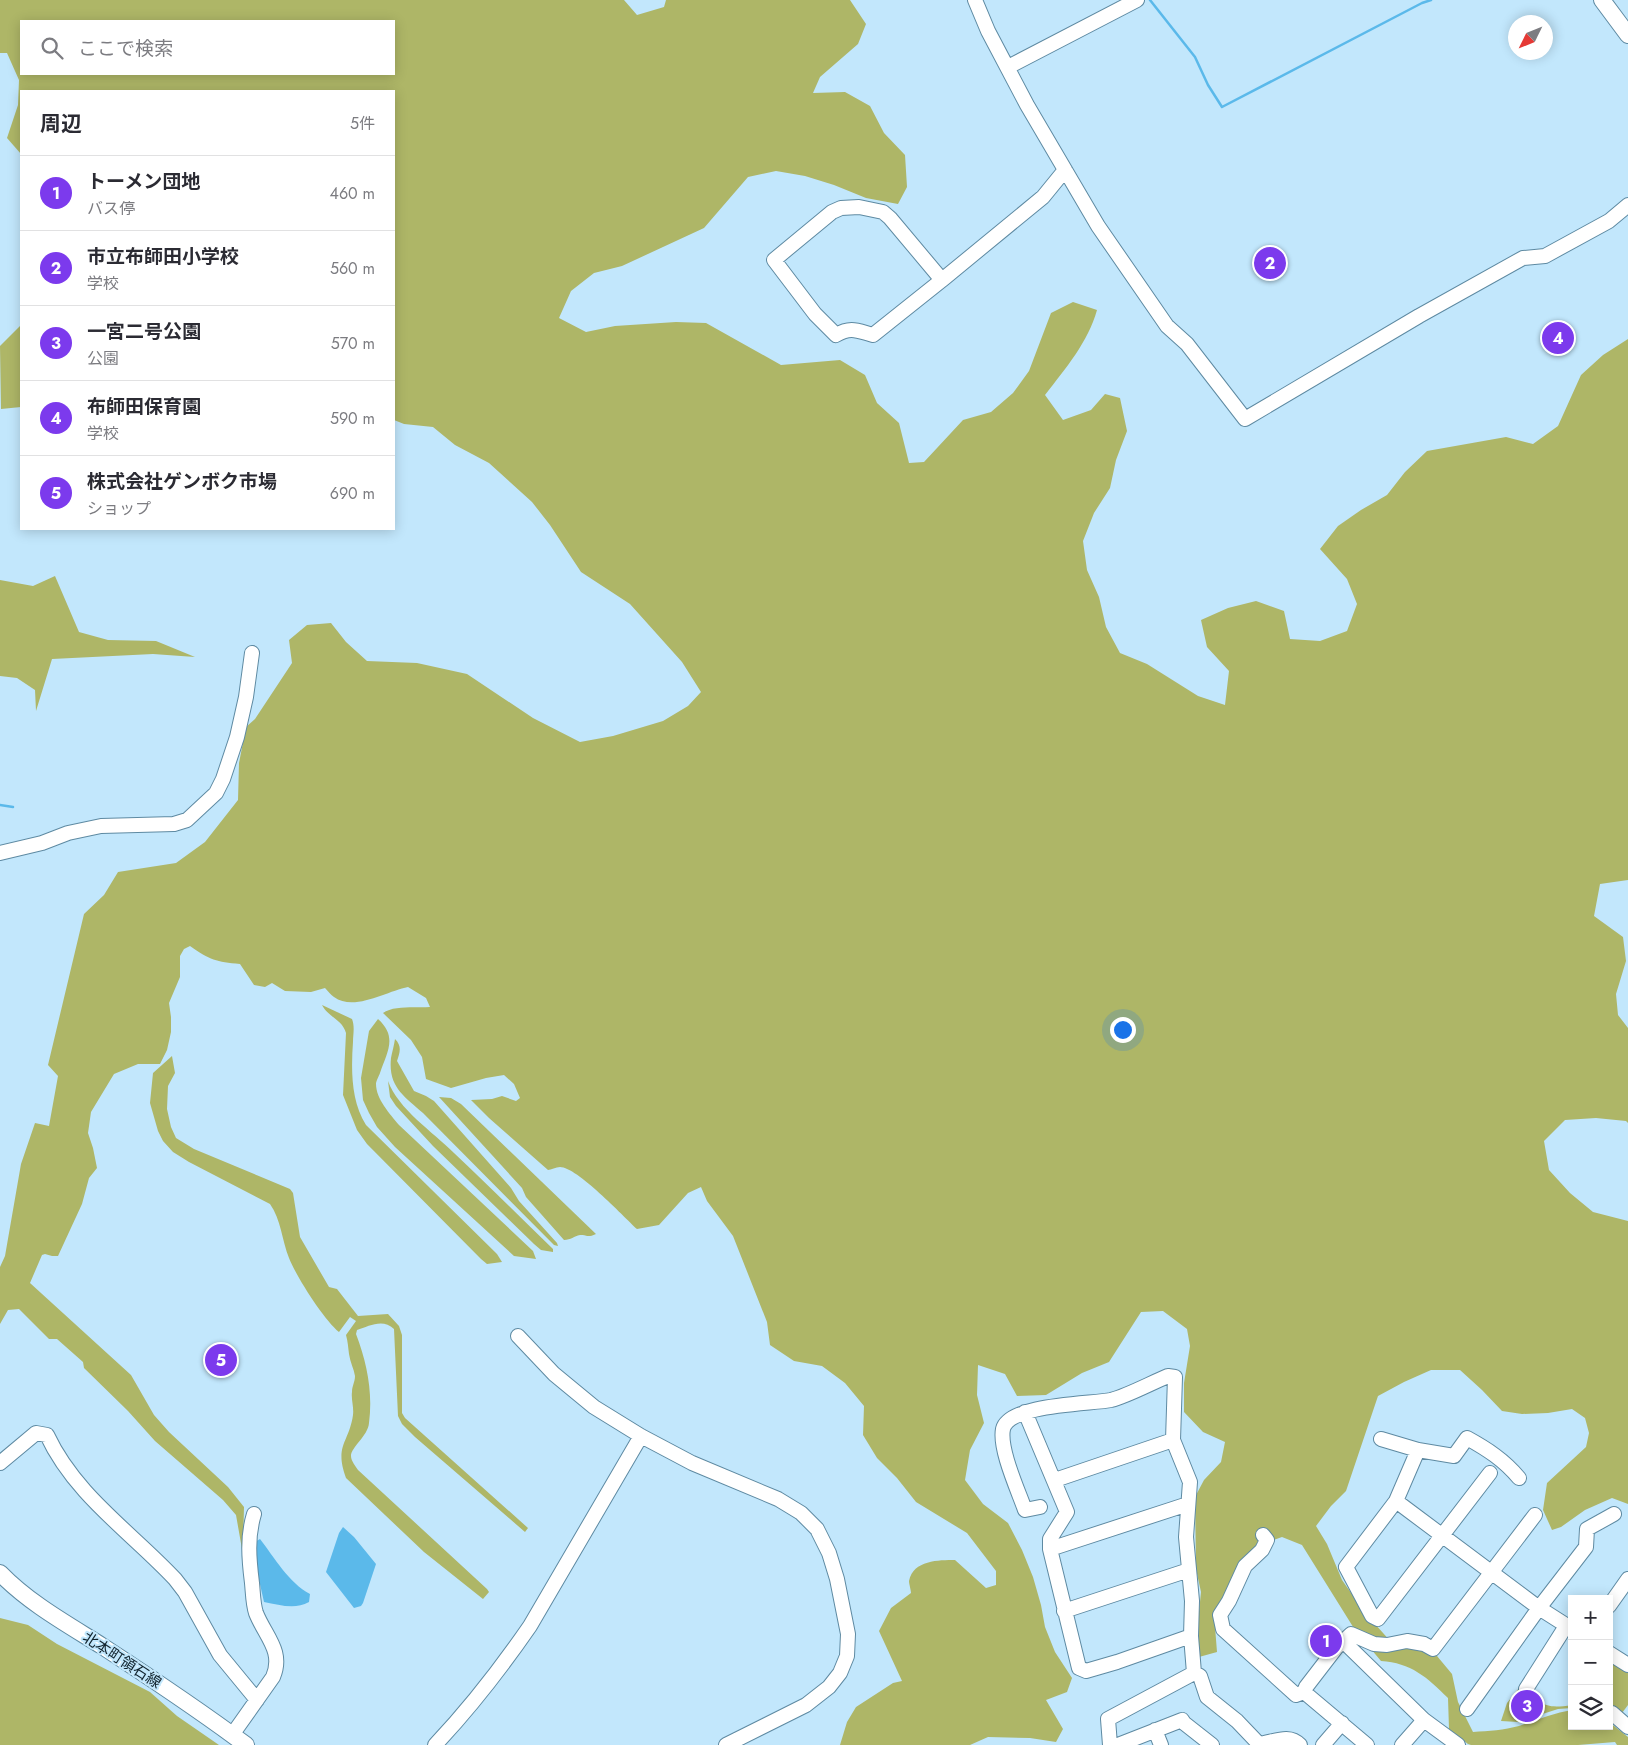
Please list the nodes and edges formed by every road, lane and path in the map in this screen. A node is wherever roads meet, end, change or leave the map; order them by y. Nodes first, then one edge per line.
1 (975, 0) edge
2 (1137, 0) edge
3 (1602, 0) edge
4 (1628, 34) edge
5 (1008, 67) junction
6 (1065, 170) junction
7 (1628, 205) edge
8 (942, 280) junction
9 (252, 653) dead end
10 (0, 853) edge
11 (518, 1336) dead end
12 (1025, 1412) junction
13 (641, 1436) junction
14 (1380, 1439) dead end
15 (1173, 1440) junction
16 (1418, 1450) junction
17 (0, 1462) edge
18 (1490, 1473) dead end
19 (1519, 1478) dead end
20 (1055, 1480) junction
21 (1396, 1501) junction
22 (1188, 1504) junction
23 (1040, 1507) dead end
24 (254, 1514) dead end
25 (1614, 1514) dead end
26 (1535, 1515) dead end
27 (1442, 1535) junction
28 (1264, 1536) dead end
29 (1050, 1549) junction
30 (1189, 1570) junction
31 (1491, 1572) junction
32 (0, 1573) edge
33 (1628, 1579) edge
34 (1613, 1600) edge
35 (1539, 1608) junction
36 (1064, 1611) junction
37 (1568, 1627) edge
38 (1568, 1629) edge
39 (1191, 1636) junction
40 (1343, 1641) junction
41 (1613, 1656) edge
42 (1628, 1665) edge
43 (1194, 1673) junction
44 (1526, 1689) dead end
45 (1304, 1692) junction
46 (257, 1700) junction
47 (1467, 1709) dead end
48 (1613, 1714) edge
49 (1424, 1720) junction
50 (1342, 1723) junction
51 (1627, 1725) edge
52 (1154, 1730) junction
53 (232, 1735) junction
54 (246, 1745) edge
55 (435, 1745) edge
56 (726, 1745) edge
57 (1110, 1745) edge
58 (1118, 1745) edge
59 (1161, 1745) edge
60 (1212, 1745) edge
61 (1300, 1745) edge
62 (1322, 1745) edge
63 (1367, 1745) edge
64 (1402, 1745) edge
65 (1458, 1745) edge

1 - 5 street
2 - 5 street
3 - 4 main road
5 - 6 street
6 - 7 street
6 - 8 street
8 - 8 street
9 - 10 street
11 - 13 street
12 - 15 street
12 - 20 street
12 - 23 street
13 - 55 street
13 - 56 street
14 - 16 street
15 - 20 street
15 - 22 street
16 - 19 street
16 - 21 street
17 - 46 street
18 - 27 street
20 - 29 street
21 - 27 street
21 - 27 street
22 - 29 street
22 - 30 street
24 - 46 street
25 - 35 street
26 - 31 street
27 - 31 street
28 - 45 street
29 - 36 street
30 - 36 street
30 - 39 street
31 - 35 street
31 - 40 street
32 - 53 main road, 北本町領石線
33 - 34 street
35 - 37 street
35 - 47 street
36 - 39 street
38 - 44 street
39 - 43 street
40 - 45 street
40 - 49 street
41 - 42 street
43 - 57 street
43 - 61 street
45 - 50 street
46 - 53 street
48 - 51 street
49 - 64 street
49 - 65 street
50 - 62 street
50 - 63 street
52 - 58 street
52 - 59 street
52 - 60 street
53 - 54 main road, 北本町領石線

